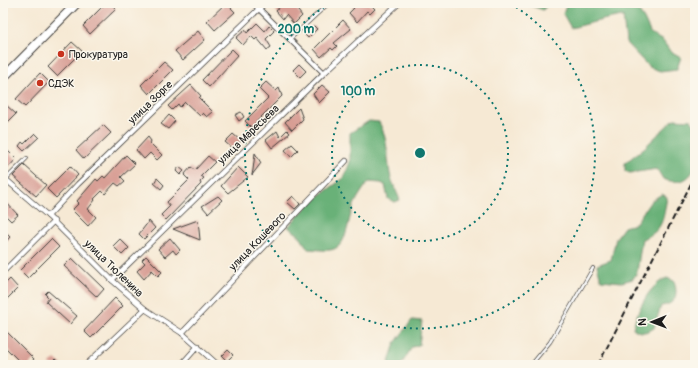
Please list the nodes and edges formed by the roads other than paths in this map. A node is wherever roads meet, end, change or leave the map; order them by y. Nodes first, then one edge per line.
1 (78, 3) edge
2 (253, 3) edge
3 (265, 3) edge
4 (329, 3) edge
5 (399, 3) edge
6 (259, 9) junction
7 (290, 39) junction
8 (324, 73) junction
9 (3, 78) edge
10 (27, 158) dead end
11 (346, 161) dead end
12 (4, 178) edge
13 (48, 216) junction
14 (54, 221) junction
15 (593, 268) dead end
16 (3, 272) edge
17 (112, 280) junction
18 (145, 309) junction
19 (182, 333) junction
20 (198, 346) junction
21 (86, 365) edge
22 (181, 365) edge
23 (218, 365) edge
24 (531, 365) edge

1 - 9 highway
2 - 6 street
3 - 6 street, улица Зорге
4 - 7 lane
5 - 8 street, улица Маресьева
6 - 7 street
6 - 13 street, улица Зорге
7 - 8 street
8 - 17 street, улица Маресьева
10 - 12 lane
11 - 19 street, улица Кошевого
12 - 13 street, улица Тюленина
13 - 14 street, улица Тюленина
14 - 16 street
14 - 17 street, улица Тюленина
15 - 24 lane
17 - 18 street, улица Тюленина
18 - 19 street, улица Тюленина
18 - 21 street
19 - 20 street, улица Тюленина
20 - 22 street
20 - 23 street, улица Тюленина

